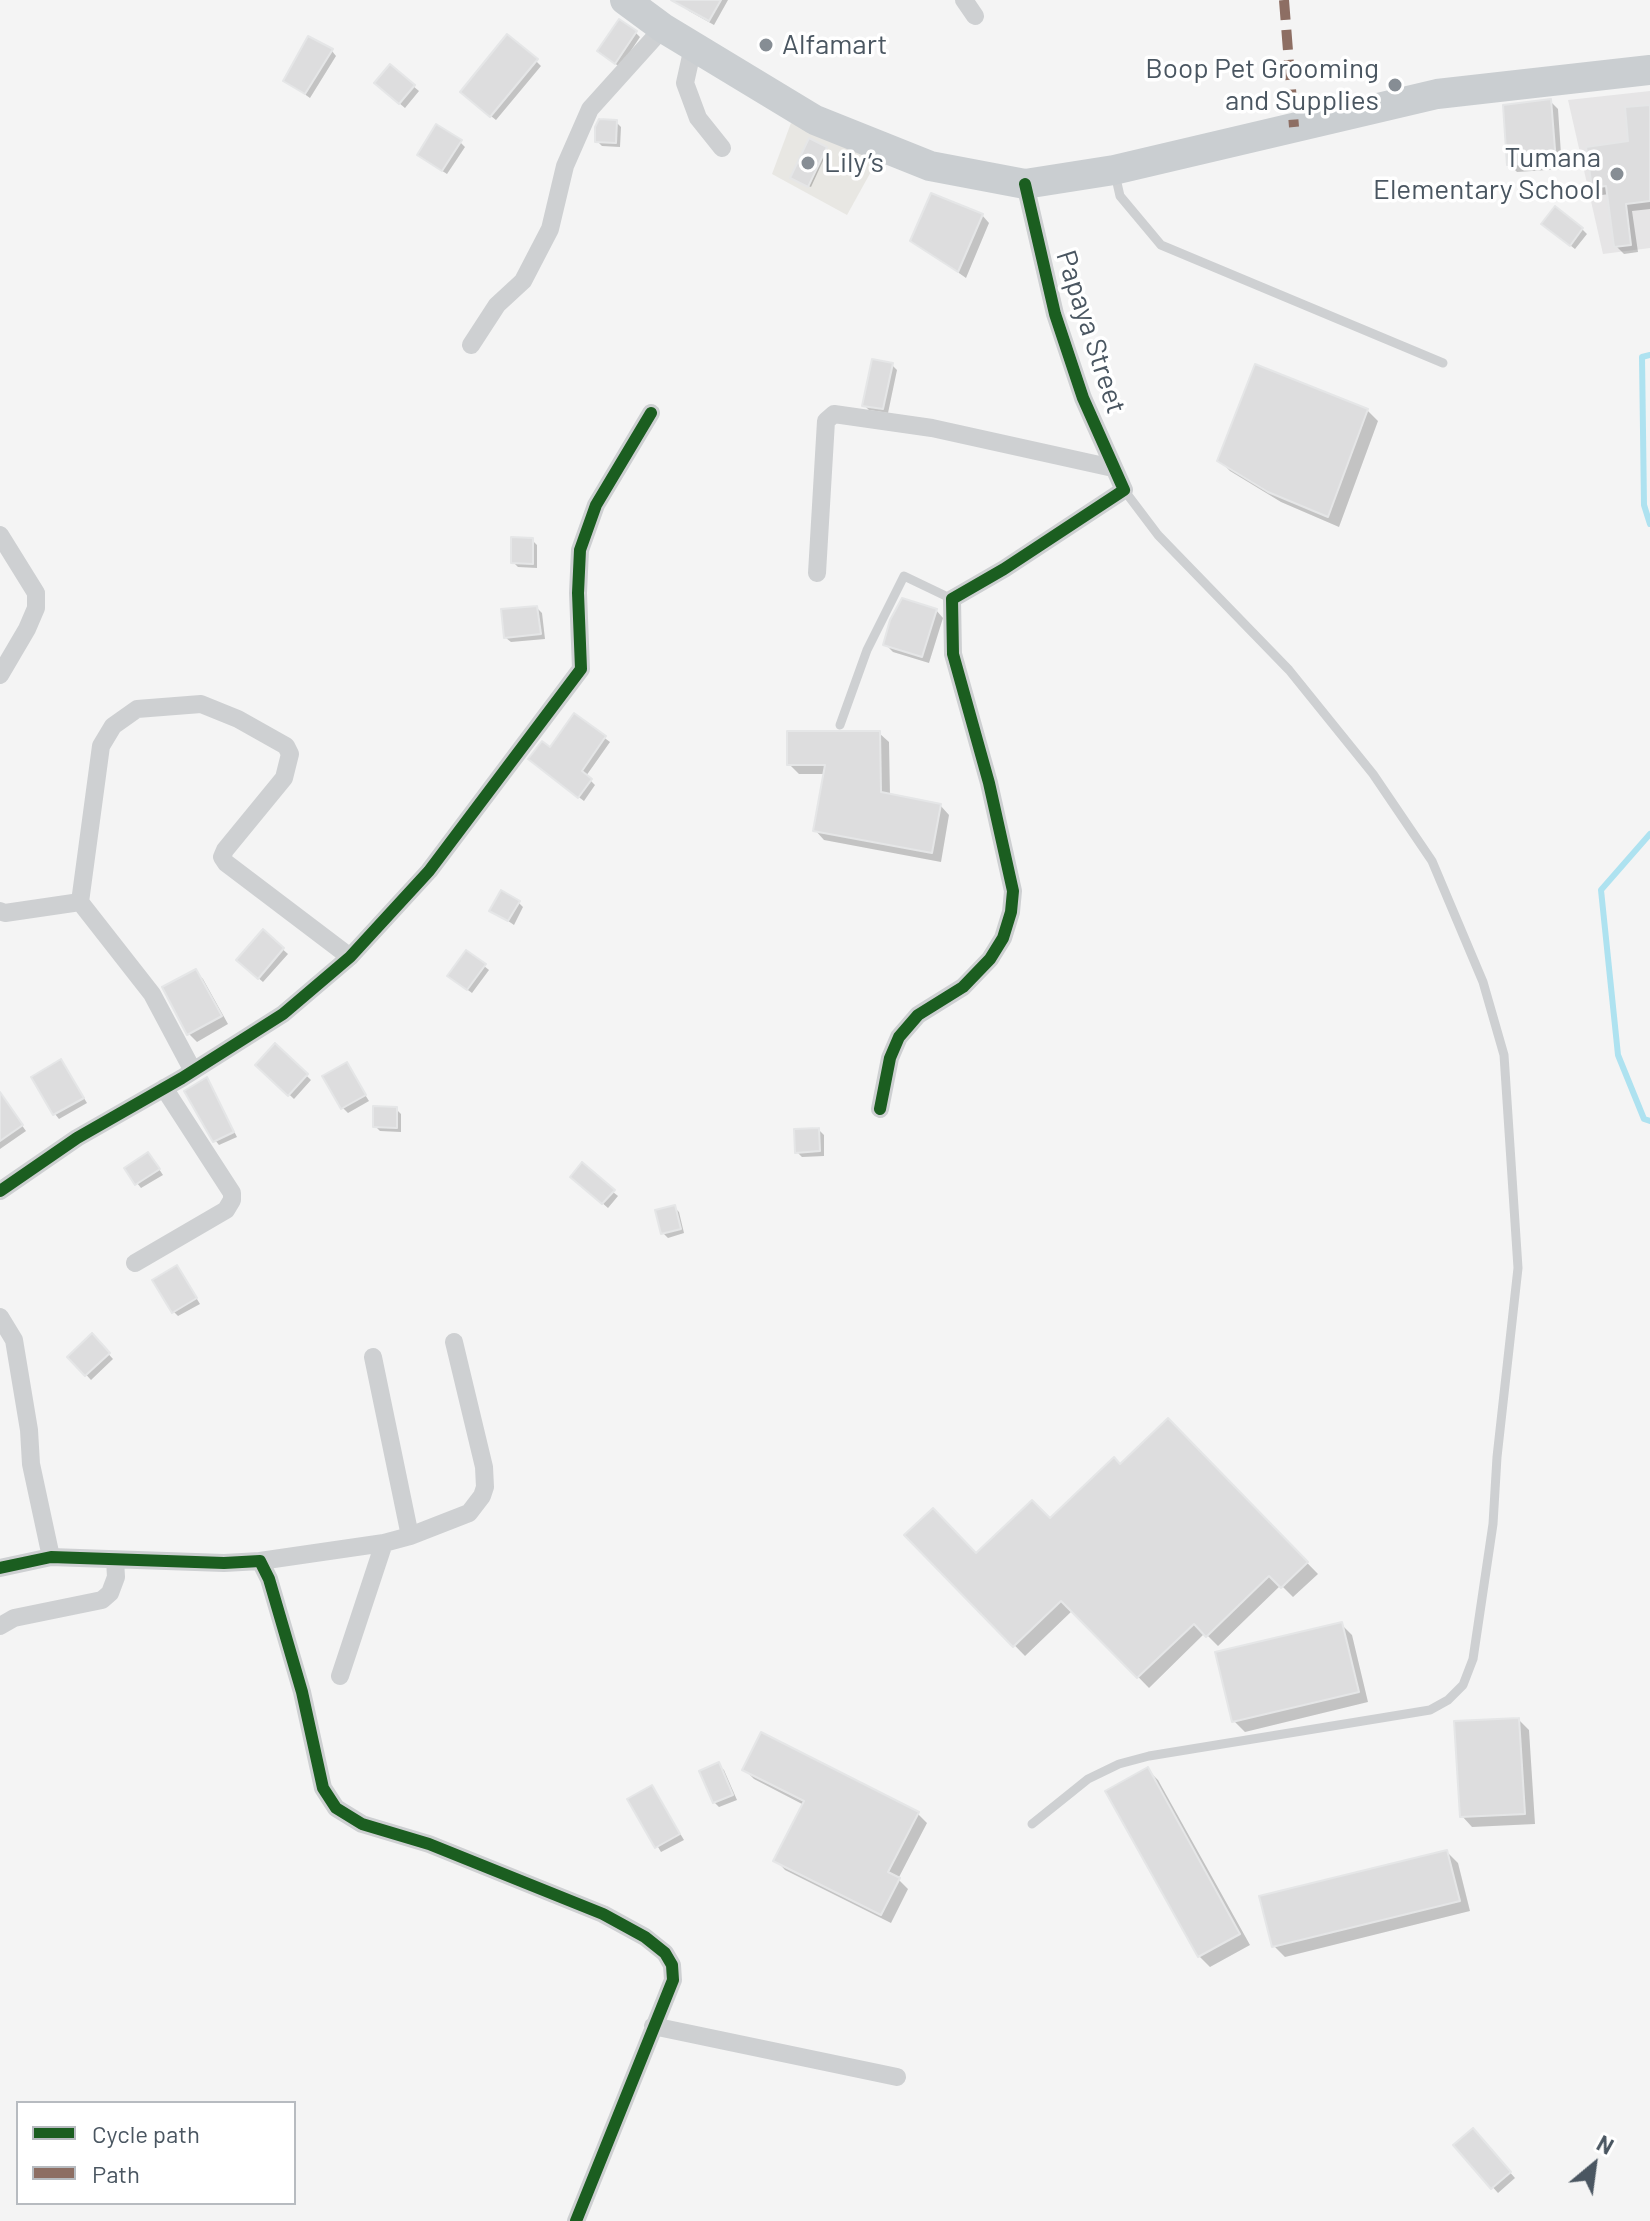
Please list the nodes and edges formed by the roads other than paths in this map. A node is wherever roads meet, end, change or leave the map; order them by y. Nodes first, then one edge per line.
1 (625, 0) edge
2 (964, 0) edge
3 (975, 16) dead end
4 (663, 28) junction
5 (693, 47) junction
6 (1650, 70) edge
7 (722, 148) dead end
8 (1114, 170) junction
9 (1025, 184) junction
10 (471, 345) dead end
11 (1443, 363) dead end
12 (651, 413) dead end
13 (1113, 468) junction
14 (1124, 490) junction
15 (0, 535) edge
16 (817, 573) dead end
17 (952, 599) junction
18 (0, 675) edge
19 (840, 725) dead end
20 (80, 902) junction
21 (0, 911) edge
22 (350, 957) junction
23 (193, 1071) junction
24 (164, 1088) junction
25 (880, 1109) dead end
26 (0, 1191) edge
27 (135, 1263) dead end
28 (0, 1317) edge
29 (454, 1342) dead end
30 (373, 1357) dead end
31 (410, 1536) junction
32 (384, 1543) junction
33 (51, 1557) junction
34 (115, 1560) junction
35 (260, 1561) junction
36 (0, 1568) edge
37 (0, 1626) edge
38 (340, 1676) dead end
39 (1032, 1824) dead end
40 (653, 2026) junction
41 (897, 2077) dead end
42 (576, 2221) edge

1 - 4 main road
2 - 3 street
4 - 5 main road
4 - 10 street
5 - 7 street
5 - 9 main road
6 - 8 main road
8 - 9 main road
8 - 11 lane
9 - 13 street, Papaya Street
12 - 22 street
13 - 14 street, Papaya Street
13 - 16 street
14 - 17 street
14 - 39 lane
15 - 18 street
17 - 19 lane
17 - 25 street
20 - 21 street
20 - 22 street
20 - 23 street
22 - 23 street
23 - 24 street
24 - 26 street
24 - 27 street
28 - 33 street
29 - 31 street
30 - 31 street
31 - 32 street
32 - 35 street
32 - 38 street
33 - 34 street
33 - 36 street
34 - 35 street
34 - 37 street
35 - 40 street
40 - 41 street
40 - 42 street

